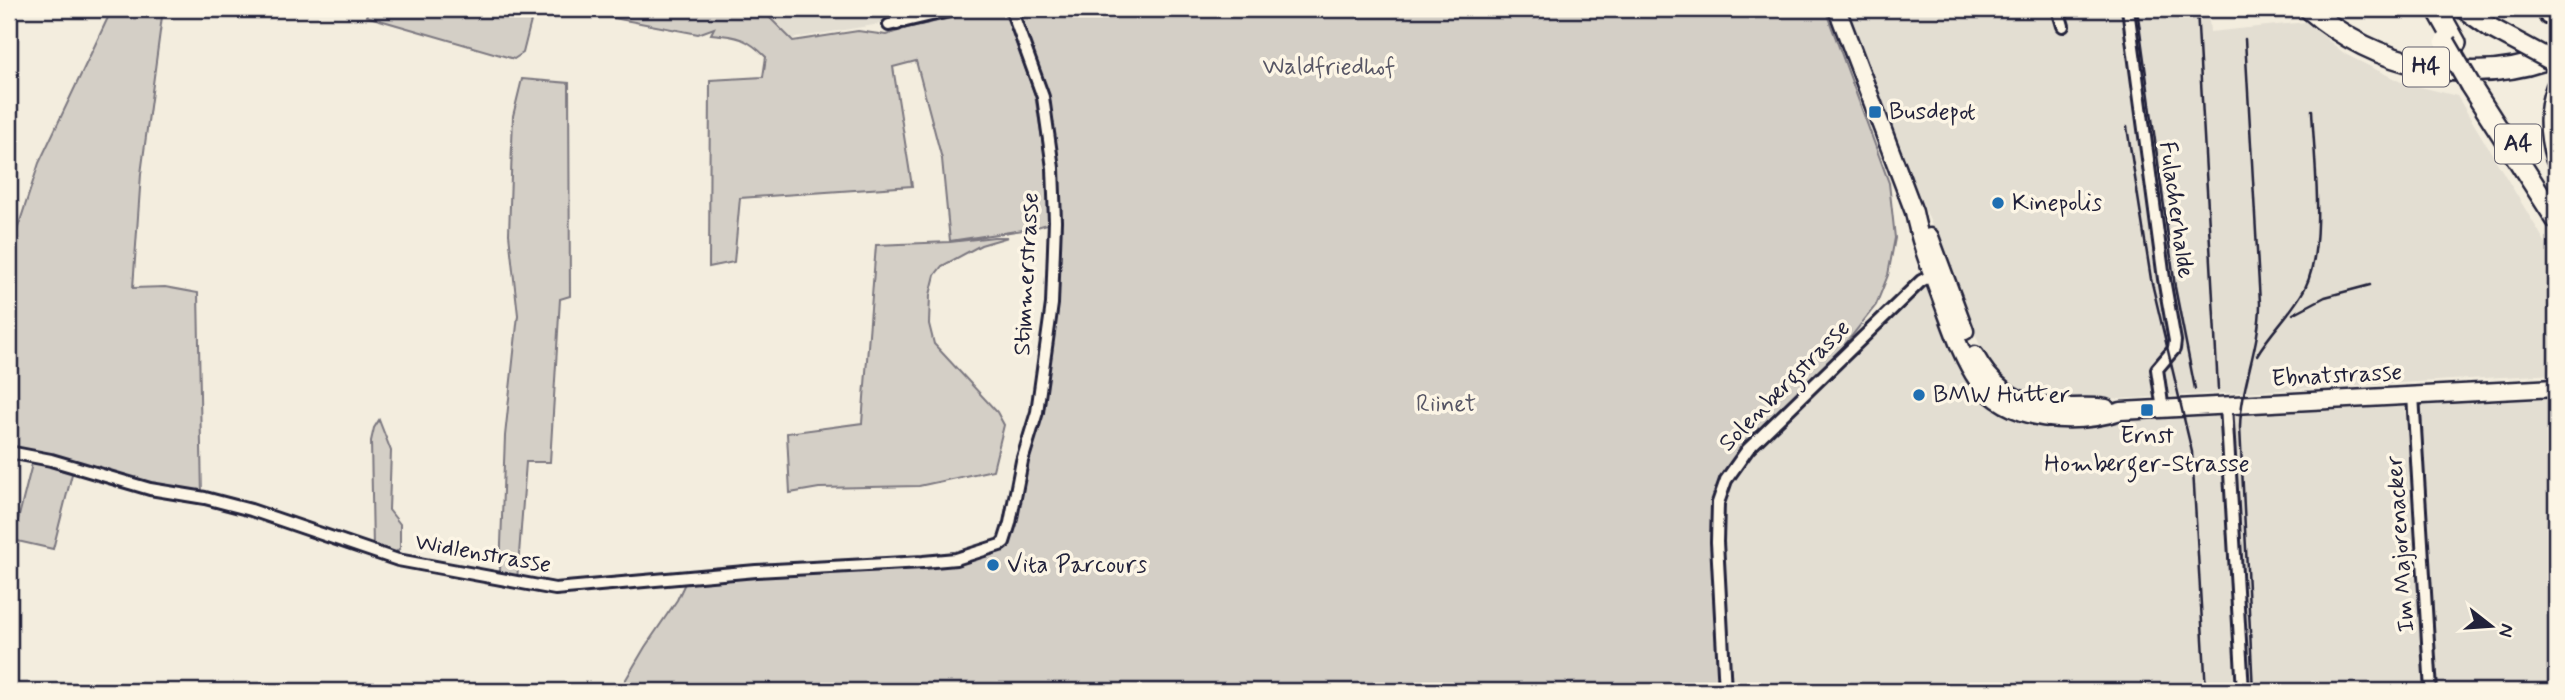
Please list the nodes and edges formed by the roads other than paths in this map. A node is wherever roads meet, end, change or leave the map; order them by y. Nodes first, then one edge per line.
1 (894, 9) edge
2 (957, 9) edge
3 (1011, 9) edge
4 (1836, 9) edge
5 (2058, 9) edge
6 (2128, 9) edge
7 (2309, 9) edge
8 (2329, 9) edge
9 (2427, 9) edge
10 (2437, 9) edge
11 (2464, 9) edge
12 (2543, 9) edge
13 (2556, 14) edge
14 (2063, 26) dead end
15 (2451, 43) junction
16 (2556, 44) edge
17 (2556, 56) edge
18 (2556, 63) edge
19 (2475, 85) junction
20 (2556, 88) edge
21 (2556, 159) edge
22 (2556, 202) edge
23 (2556, 219) edge
24 (1938, 272) junction
25 (2556, 388) edge
26 (2413, 394) junction
27 (2226, 406) junction
28 (2163, 410) junction
29 (9, 453) edge
30 (1004, 542) joint
31 (1726, 691) edge
32 (2243, 691) edge
33 (2431, 691) edge

1 - 2 street
3 - 30 street, Stimmerstrasse
4 - 24 street, Ebnatstrasse
5 - 14 street
6 - 28 street, Fulacherhalde
7 - 17 highway, H4
8 - 16 highway, H4
9 - 15 highway, A4
10 - 15 highway, A4
11 - 18 main road, bridge
12 - 13 street
15 - 19 highway, A4
19 - 22 highway, A4
19 - 23 highway, A4
20 - 21 highway
24 - 28 street, Ebnatstrasse
24 - 31 street, Solenbergstrasse
25 - 26 street, Ebnatstrasse
26 - 27 street, Ebnatstrasse
26 - 33 street, Im Majorenacker
27 - 28 street, Ebnatstrasse
27 - 32 street
29 - 30 street, Widlenstrasse

